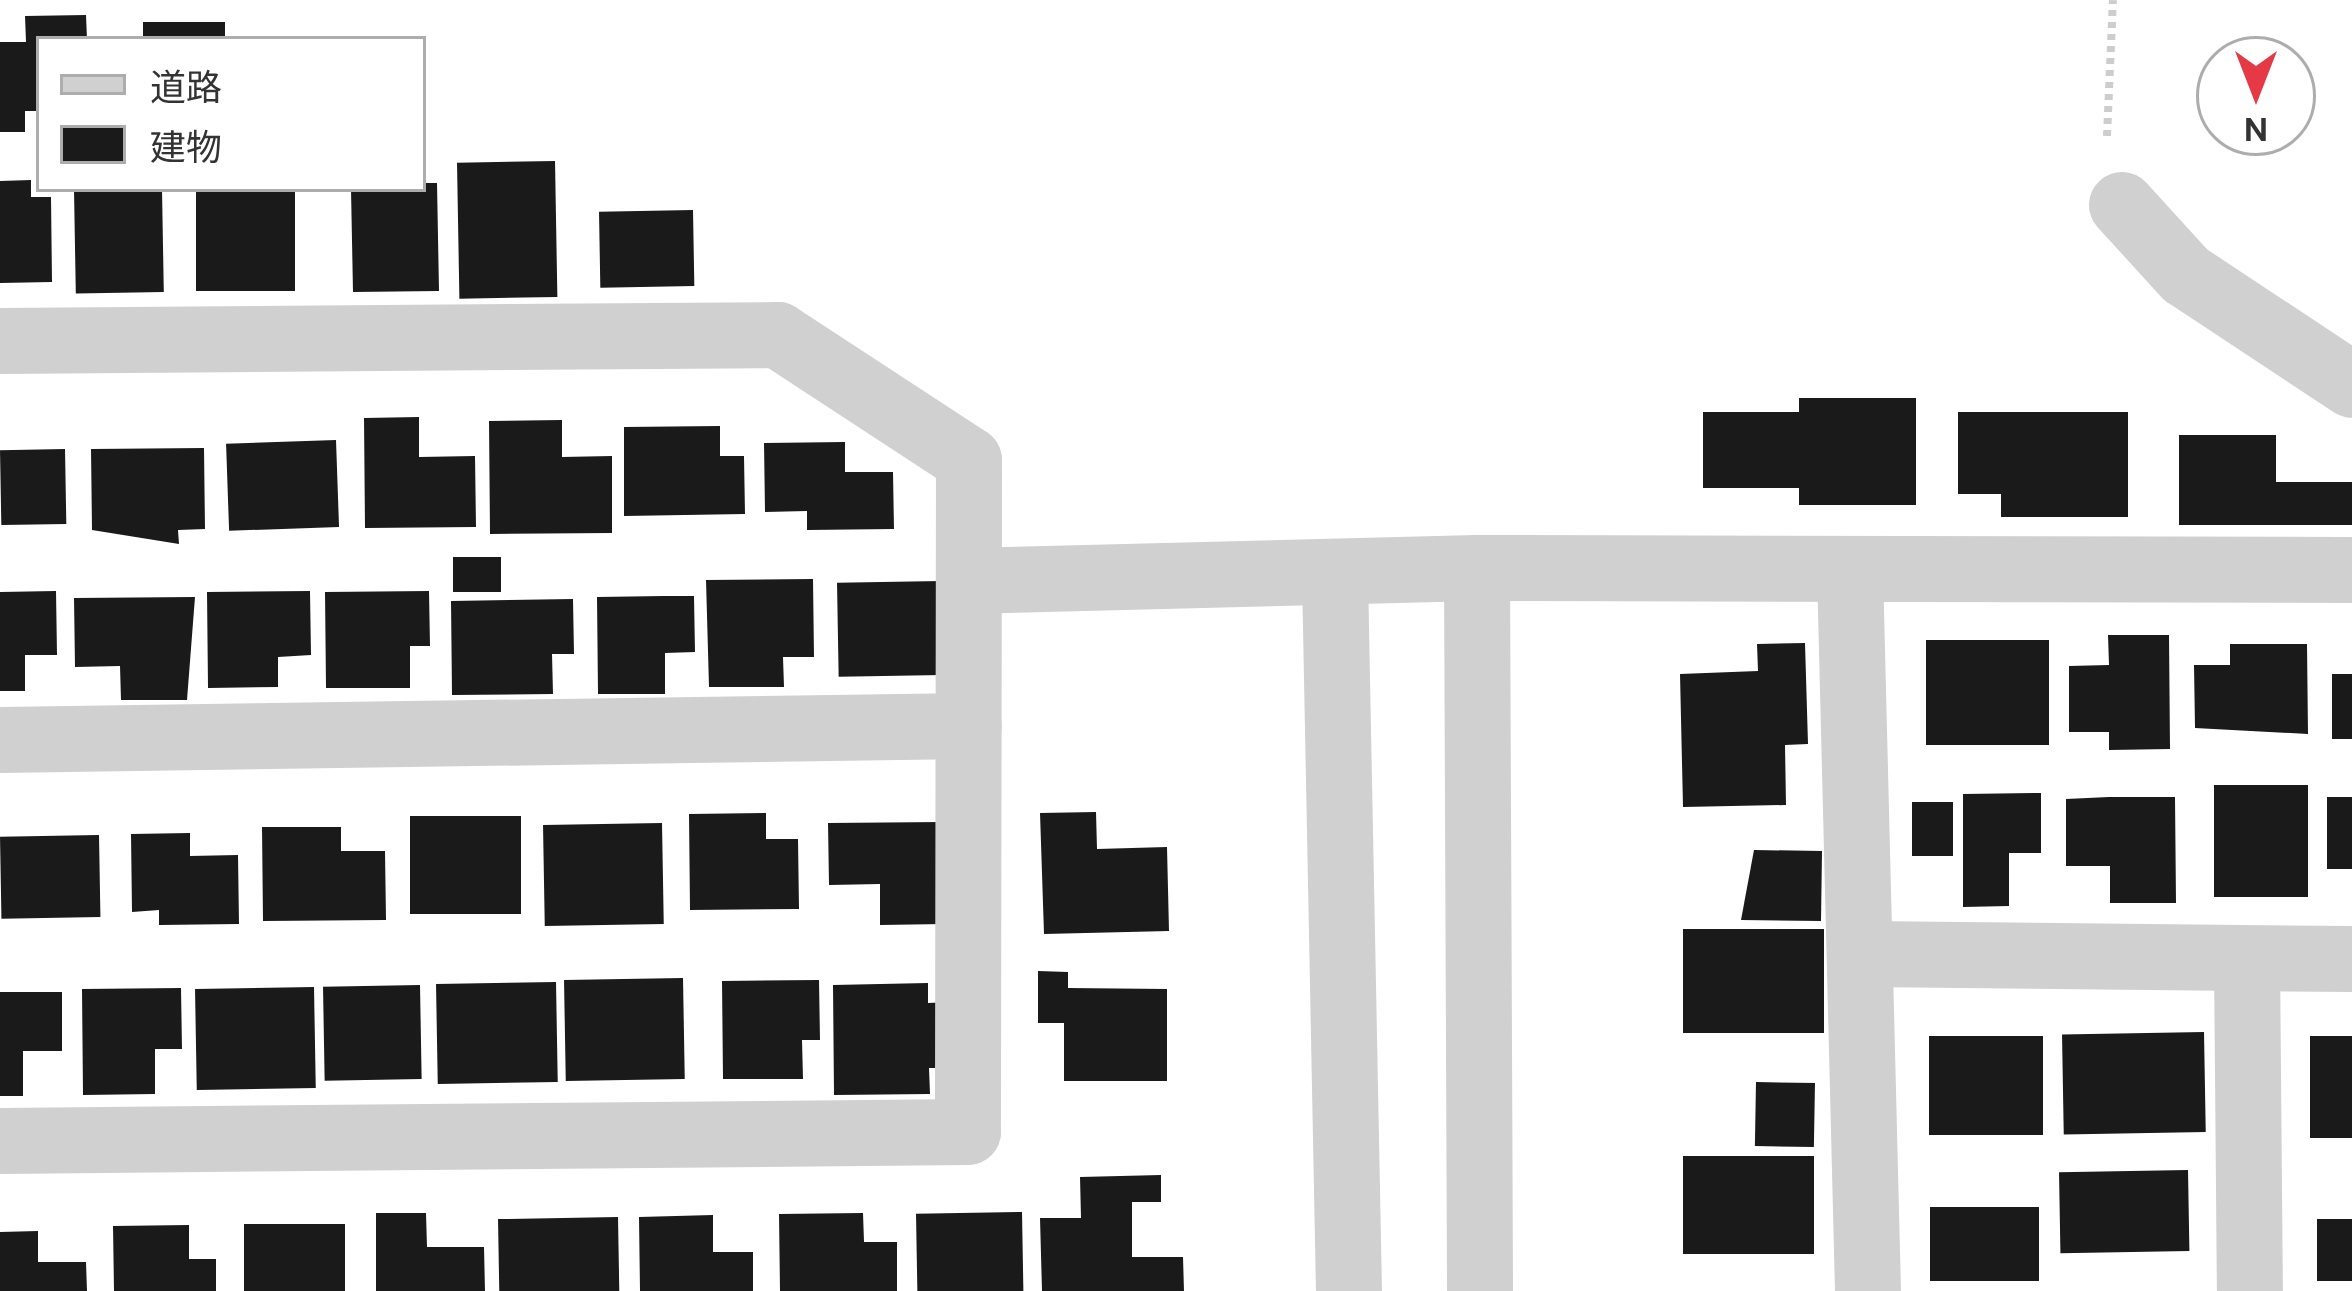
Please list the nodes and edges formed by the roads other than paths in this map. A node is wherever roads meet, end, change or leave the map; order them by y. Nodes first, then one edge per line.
1 (2122, 205) road end
2 (0, 341) edge
3 (2352, 385) edge
4 (1477, 568) junction
5 (2352, 569) edge
6 (1850, 570) junction
7 (1335, 576) junction
8 (969, 581) junction
9 (969, 726) junction
10 (0, 740) edge
11 (1865, 954) junction
12 (2247, 959) junction
13 (2352, 959) edge
14 (0, 1141) edge
15 (1349, 1291) edge
16 (1480, 1291) edge
17 (1868, 1291) edge
18 (2250, 1291) edge

1 - 3 street
2 - 8 street
4 - 6 street
4 - 7 street
4 - 16 street
5 - 6 street
6 - 11 street
7 - 8 street
7 - 15 street
8 - 9 street
9 - 10 street
9 - 14 street
11 - 12 street
11 - 17 street
12 - 13 street
12 - 18 street

